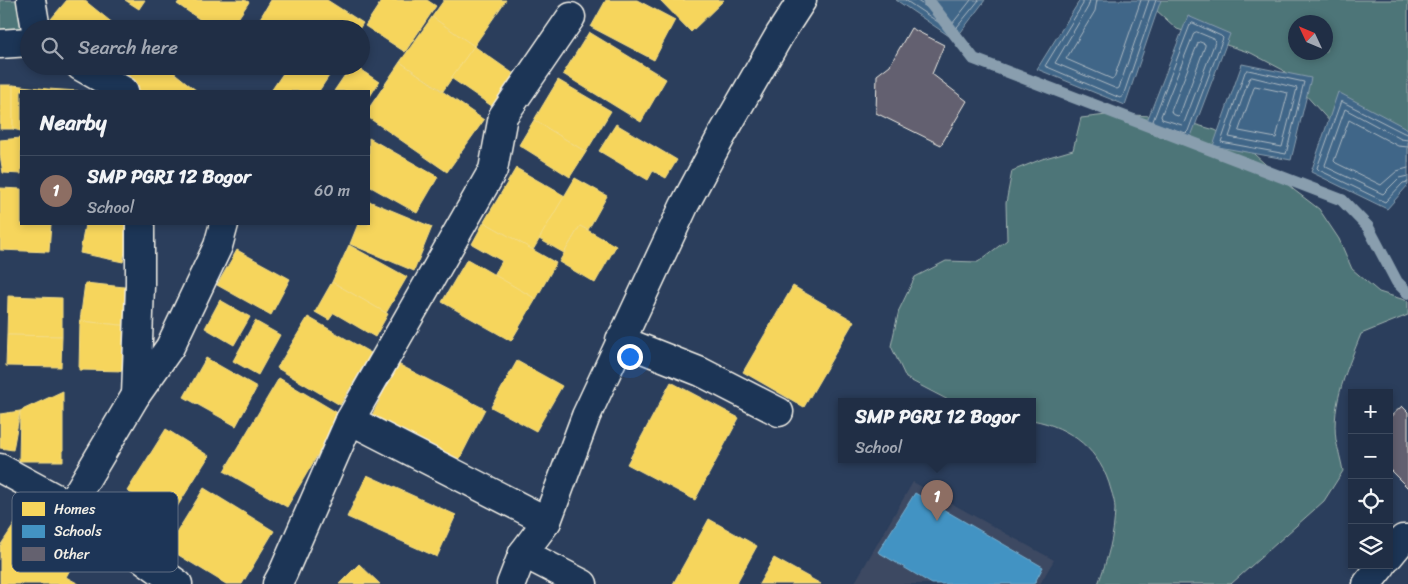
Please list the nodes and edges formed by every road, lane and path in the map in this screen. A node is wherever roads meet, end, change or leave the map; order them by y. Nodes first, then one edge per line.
1 (31, 0) edge
2 (802, 0) edge
3 (571, 17) dead end
4 (34, 20) edge
5 (20, 43) edge
6 (0, 44) edge
7 (96, 75) edge
8 (122, 90) edge
9 (140, 225) edge
10 (224, 225) edge
11 (620, 340) junction
12 (136, 395) junction
13 (779, 412) dead end
14 (350, 420) junction
15 (0, 468) edge
16 (44, 492) edge
17 (78, 492) edge
18 (547, 521) junction
19 (1408, 539) edge
20 (1393, 551) edge
21 (523, 553) junction
22 (1379, 569) edge
23 (161, 572) edge
24 (178, 584) edge
25 (277, 584) edge
26 (512, 584) edge
27 (583, 584) edge
28 (1367, 584) edge

1 - 4 street
2 - 11 street
3 - 14 street
5 - 6 street
7 - 8 street
9 - 12 street
10 - 12 street
11 - 13 street
11 - 18 street
12 - 17 street
14 - 18 street
14 - 25 street
15 - 16 street
18 - 21 street
19 - 20 street
21 - 26 street
21 - 27 street
22 - 28 street
23 - 24 street

